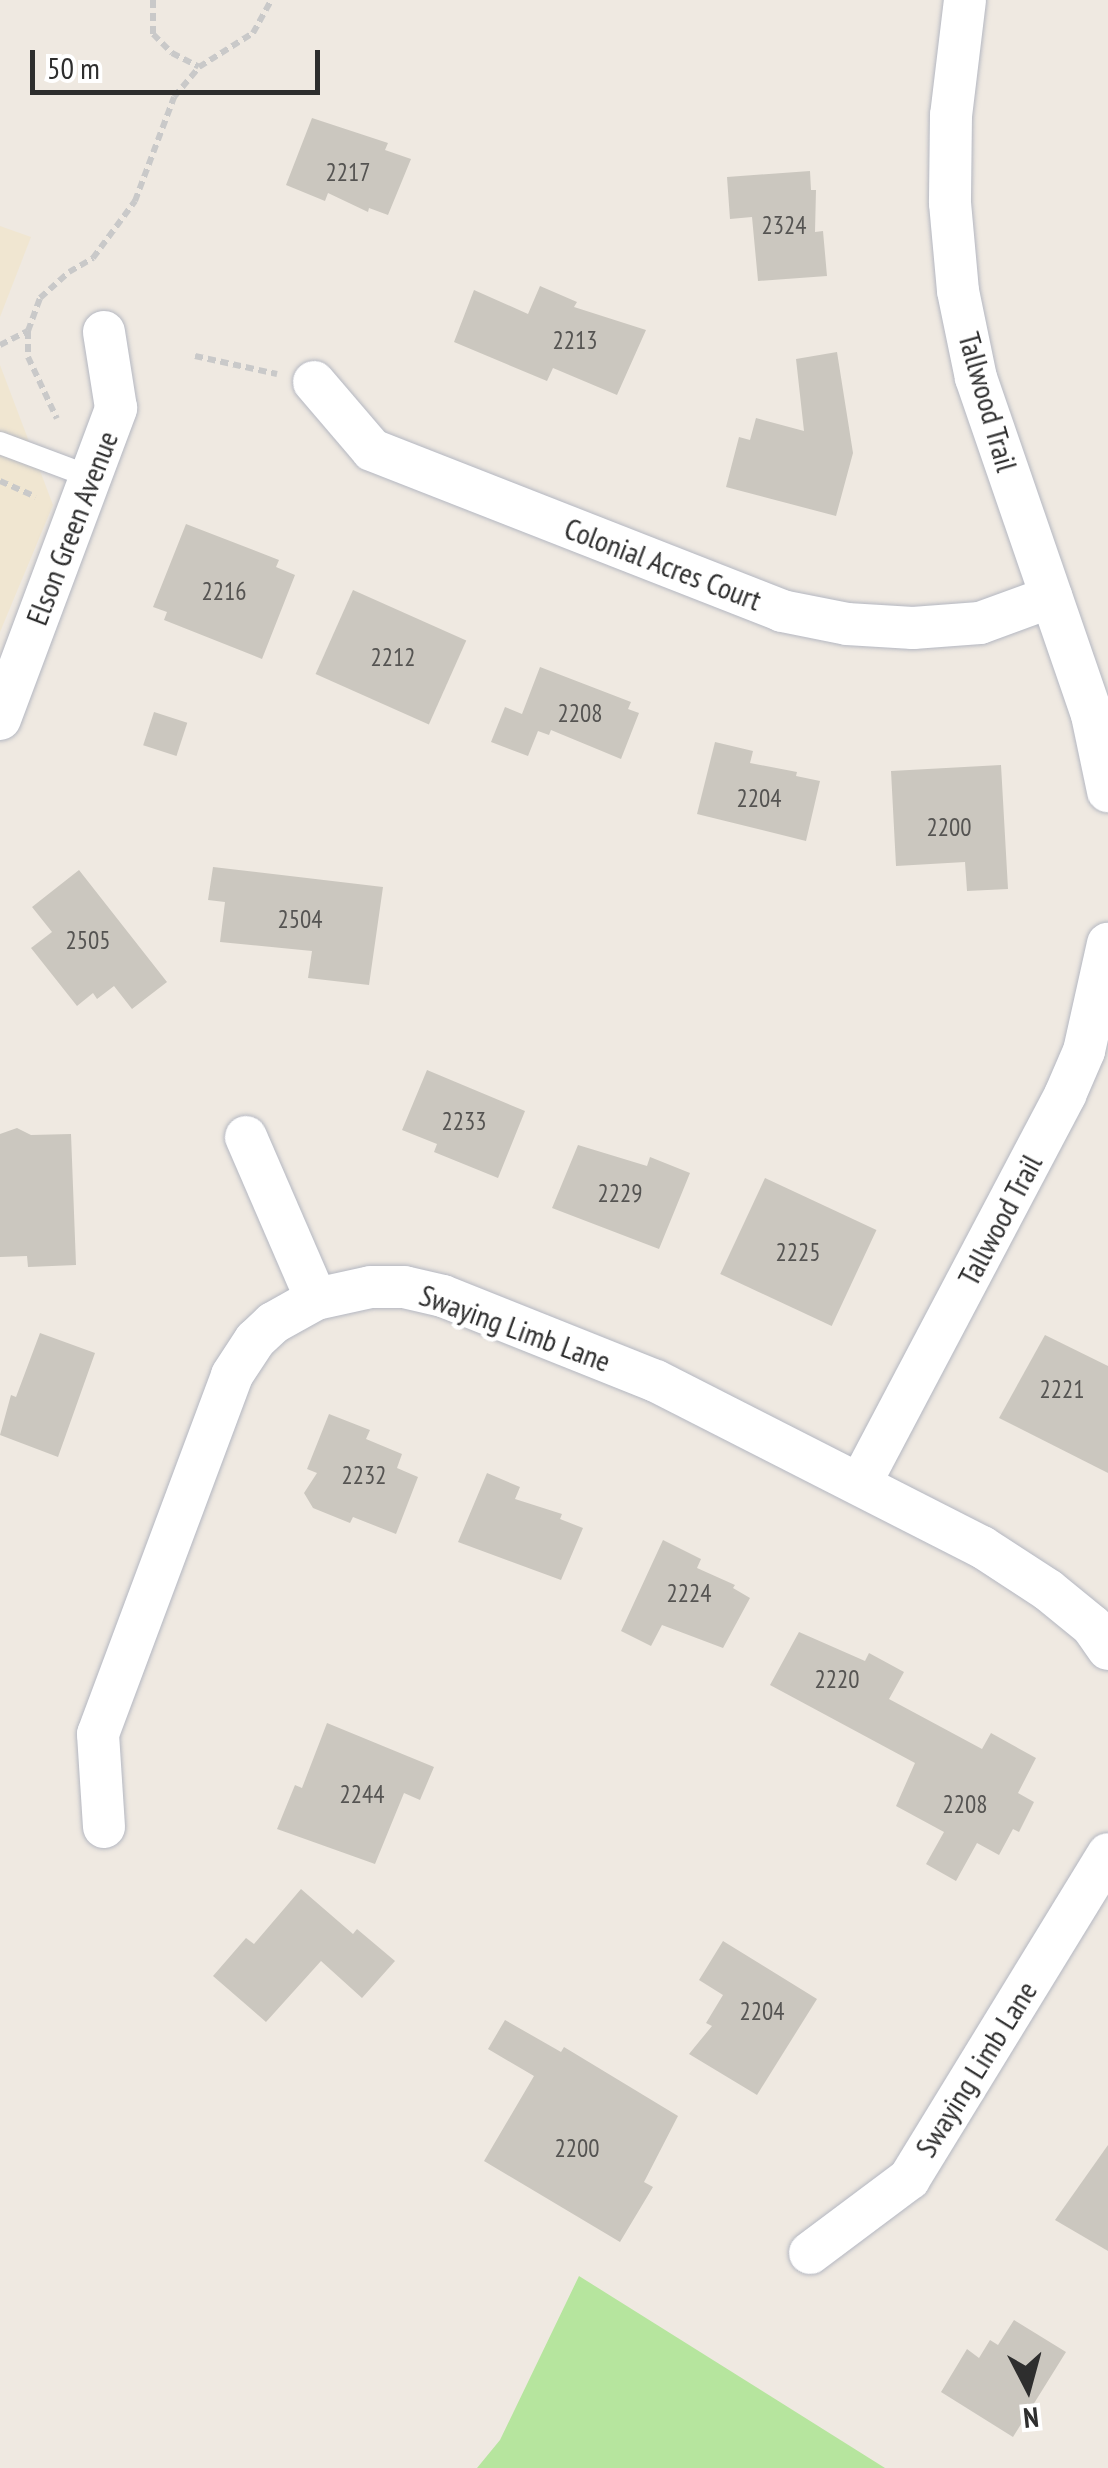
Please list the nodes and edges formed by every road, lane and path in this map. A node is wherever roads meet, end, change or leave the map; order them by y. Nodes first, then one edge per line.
1 (153, 0) edge
2 (271, 0) edge
3 (965, 0) edge
4 (199, 67) junction
5 (28, 331) junction
6 (104, 332) dead end
7 (0, 345) edge
8 (195, 356) dead end
9 (314, 382) joint
10 (57, 418) dead end
11 (0, 443) edge
12 (90, 477) junction
13 (0, 481) edge
14 (36, 498) dead end
15 (1050, 597) junction
16 (0, 719) edge
17 (1108, 791) edge
18 (1108, 944) edge
19 (246, 1137) dead end
20 (316, 1299) junction
21 (860, 1484) junction
22 (1108, 1649) edge
23 (104, 1826) dead end
24 (1108, 1854) edge
25 (810, 2253) dead end

1 - 4 path
2 - 4 path
3 - 15 street, Tallwood Trail
4 - 5 path
5 - 7 path
5 - 10 path
6 - 12 street, Elson Green Avenue
8 - 9 path
9 - 15 street, Colonial Acres Court
11 - 12 lane
12 - 16 street, Elson Green Avenue
13 - 14 path
15 - 17 street, Tallwood Trail
18 - 21 street, Tallwood Trail
19 - 20 street
20 - 21 street, Swaying Limb Lane
20 - 23 street, Swaying Limb Lane
21 - 22 street, Swaying Limb Lane
24 - 25 street, Swaying Limb Lane

